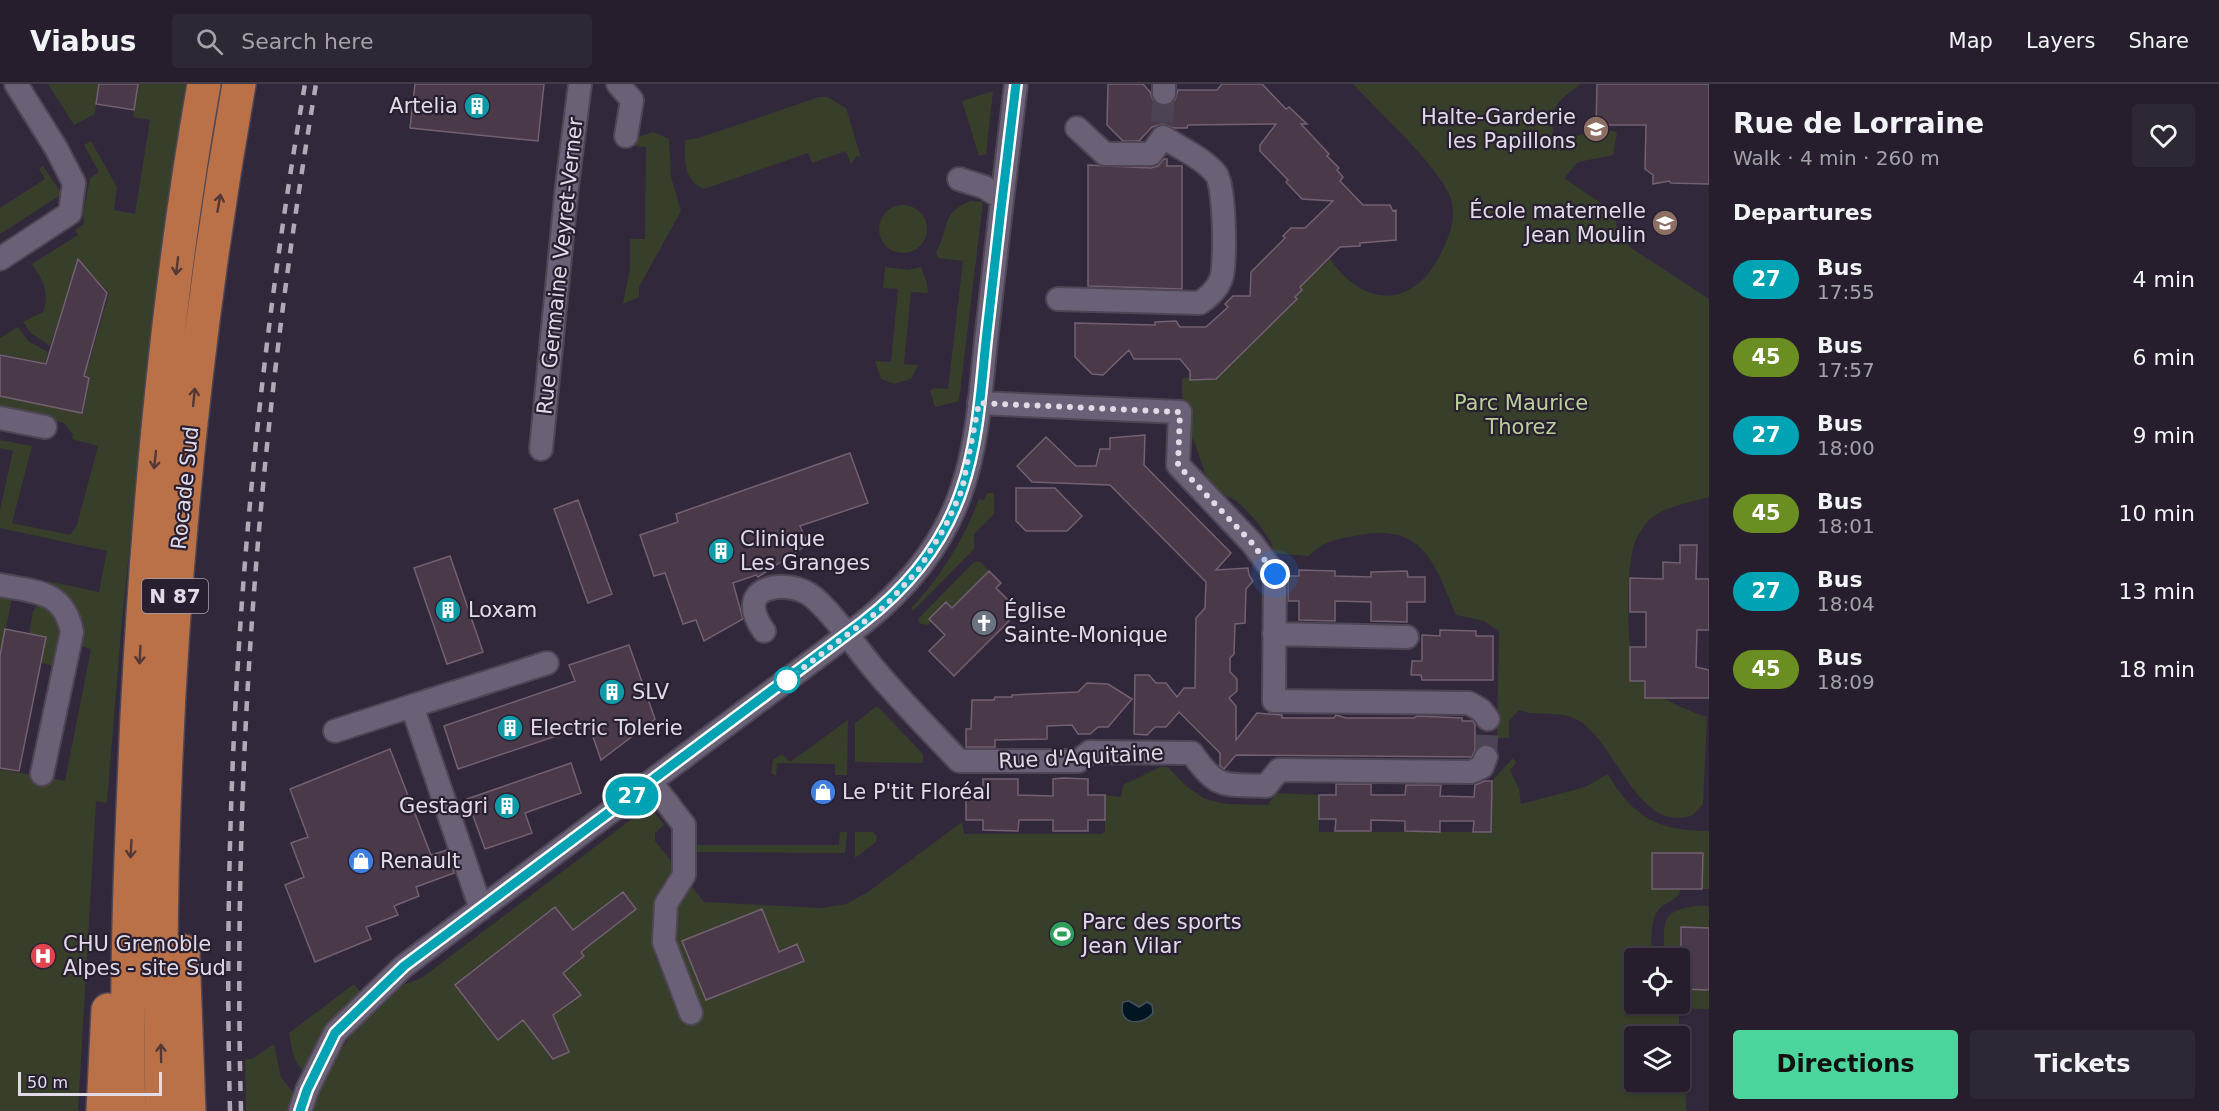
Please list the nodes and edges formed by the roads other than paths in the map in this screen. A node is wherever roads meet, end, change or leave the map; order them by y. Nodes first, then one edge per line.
1 (16, 84) edge
2 (204, 84) edge
3 (239, 84) edge
4 (580, 84) edge
5 (618, 84) edge
6 (1016, 84) edge
7 (1077, 128) dead end
8 (626, 136) dead end
9 (959, 179) dead end
10 (1002, 198) junction
11 (0, 260) edge
12 (1058, 299) dead end
13 (979, 403) junction
14 (0, 418) edge
15 (45, 427) dead end
16 (541, 449) dead end
17 (182, 516) junction
18 (0, 585) edge
19 (764, 631) dead end
20 (1274, 634) junction
21 (846, 636) junction
22 (1407, 637) dead end
23 (547, 663) dead end
24 (412, 706) junction
25 (1488, 719) dead end
26 (335, 731) dead end
27 (1486, 757) dead end
28 (42, 774) dead end
29 (651, 782) junction
30 (129, 881) junction
31 (481, 909) junction
32 (691, 1013) dead end
33 (103, 1111) edge
34 (129, 1111) edge
35 (162, 1111) edge
36 (189, 1111) edge
37 (300, 1111) edge

1 - 11 street
2 -> 30 highway, Rocade Sud / N 87
17 -> 3 highway, Rocade Sud / N 87
4 - 16 street, Rue Germaine Veyret-Verner
5 - 8 street
6 - 10 street
7 - 12 street
9 - 10 street
10 - 13 street
13 - 20 street
13 - 21 street
14 - 15 street
35 -> 17 highway, Rocade Sud / N 87
17 - 36 highway
18 - 28 street
19 - 21 street
20 - 22 street
20 - 25 street
21 - 27 street, Rue d'Aquitaine
21 - 29 street
23 - 24 street
24 - 26 street
24 - 31 street
29 - 31 street
29 - 32 street
30 - 33 highway
30 - 34 highway, Rocade Sud / N 87
31 - 37 street

